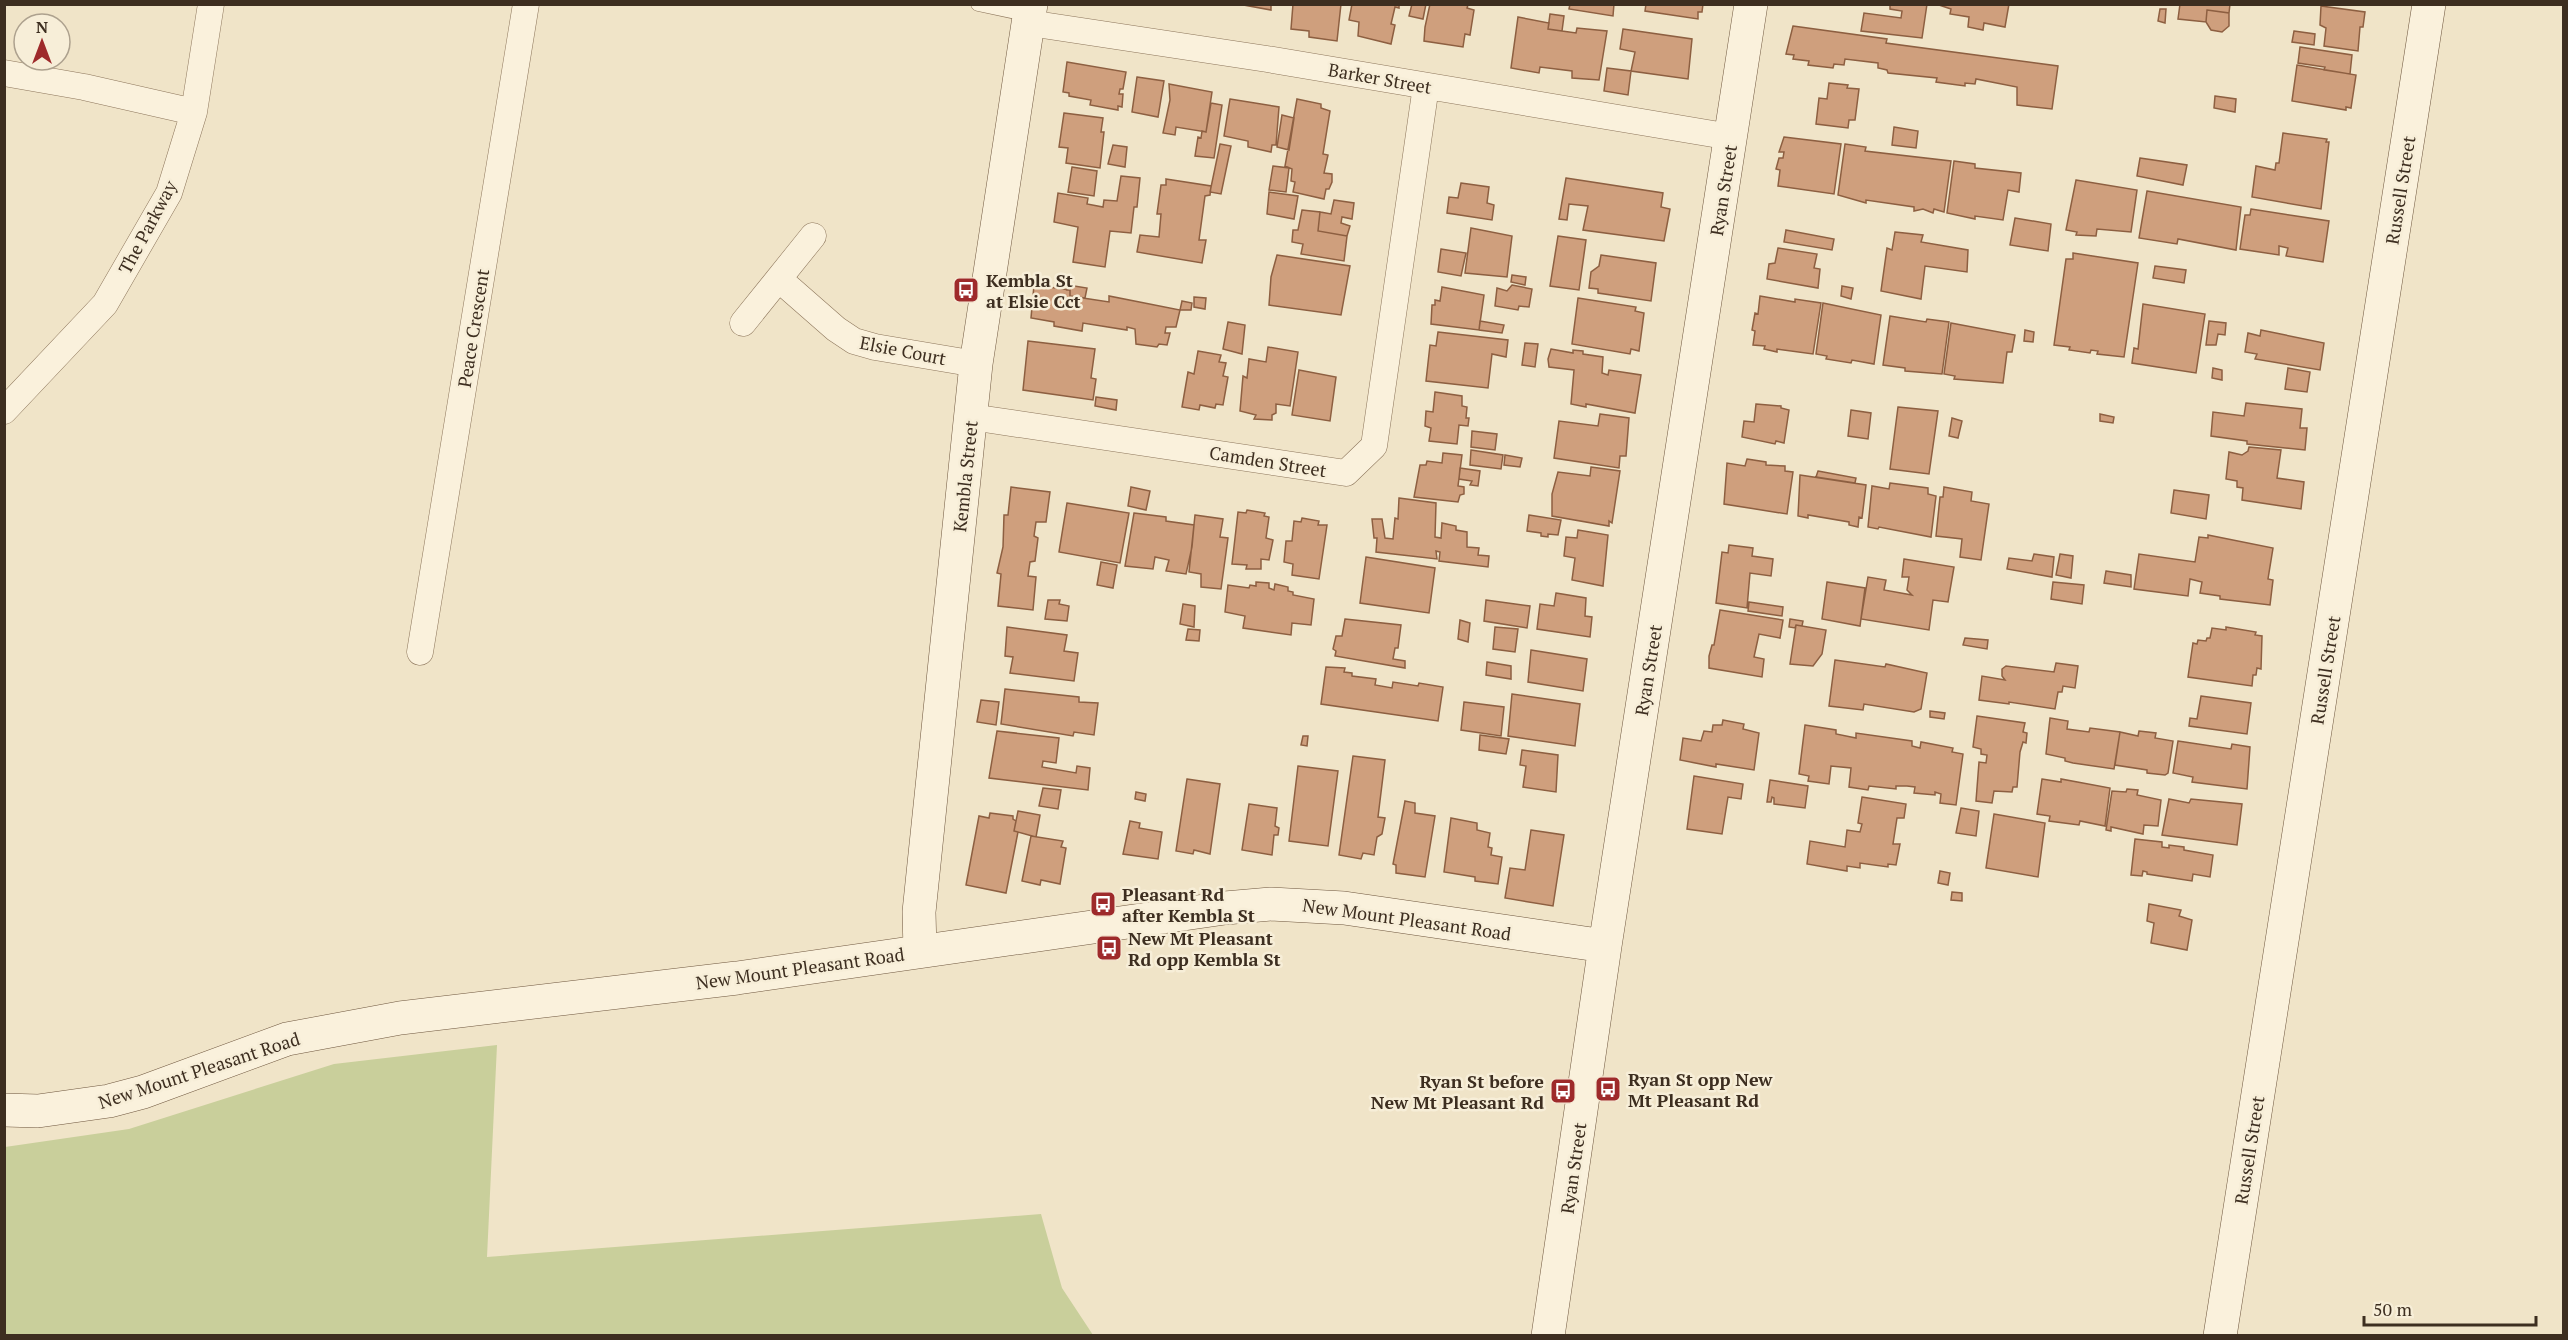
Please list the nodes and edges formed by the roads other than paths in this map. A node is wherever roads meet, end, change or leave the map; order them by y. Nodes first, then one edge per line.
1 (211, 4) edge
2 (526, 4) edge
3 (978, 4) edge
4 (1751, 4) edge
5 (2429, 4) edge
6 (1030, 14) edge
7 (4, 73) edge
8 (1426, 86) junction
9 (194, 112) junction
10 (1731, 137) junction
11 (813, 236) dead end
12 (780, 280) junction
13 (743, 324) dead end
14 (976, 364) junction
15 (4, 411) edge
16 (971, 417) junction
17 (420, 652) dead end
18 (1605, 946) junction
19 (920, 951) junction
20 (4, 1110) edge
21 (1548, 1335) edge
22 (2220, 1335) edge

1 - 9 street, The Parkway
2 - 17 street, Peace Crescent
3 - 6 lane
4 - 10 main road, Ryan Street
5 - 22 main road, Russell Street
6 - 8 street, Barker Street
6 - 14 main road, Kembla Street
7 - 9 street
8 - 10 street, Barker Street
8 - 16 street, Camden Street
9 - 15 street, The Parkway
10 - 18 main road, Ryan Street
11 - 12 street
12 - 13 street
12 - 14 street, Elsie Court
14 - 16 main road, Kembla Street
16 - 19 main road, Kembla Street
18 - 19 main road, New Mount Pleasant Road
18 - 21 main road, Ryan Street
19 - 20 main road, New Mount Pleasant Road

